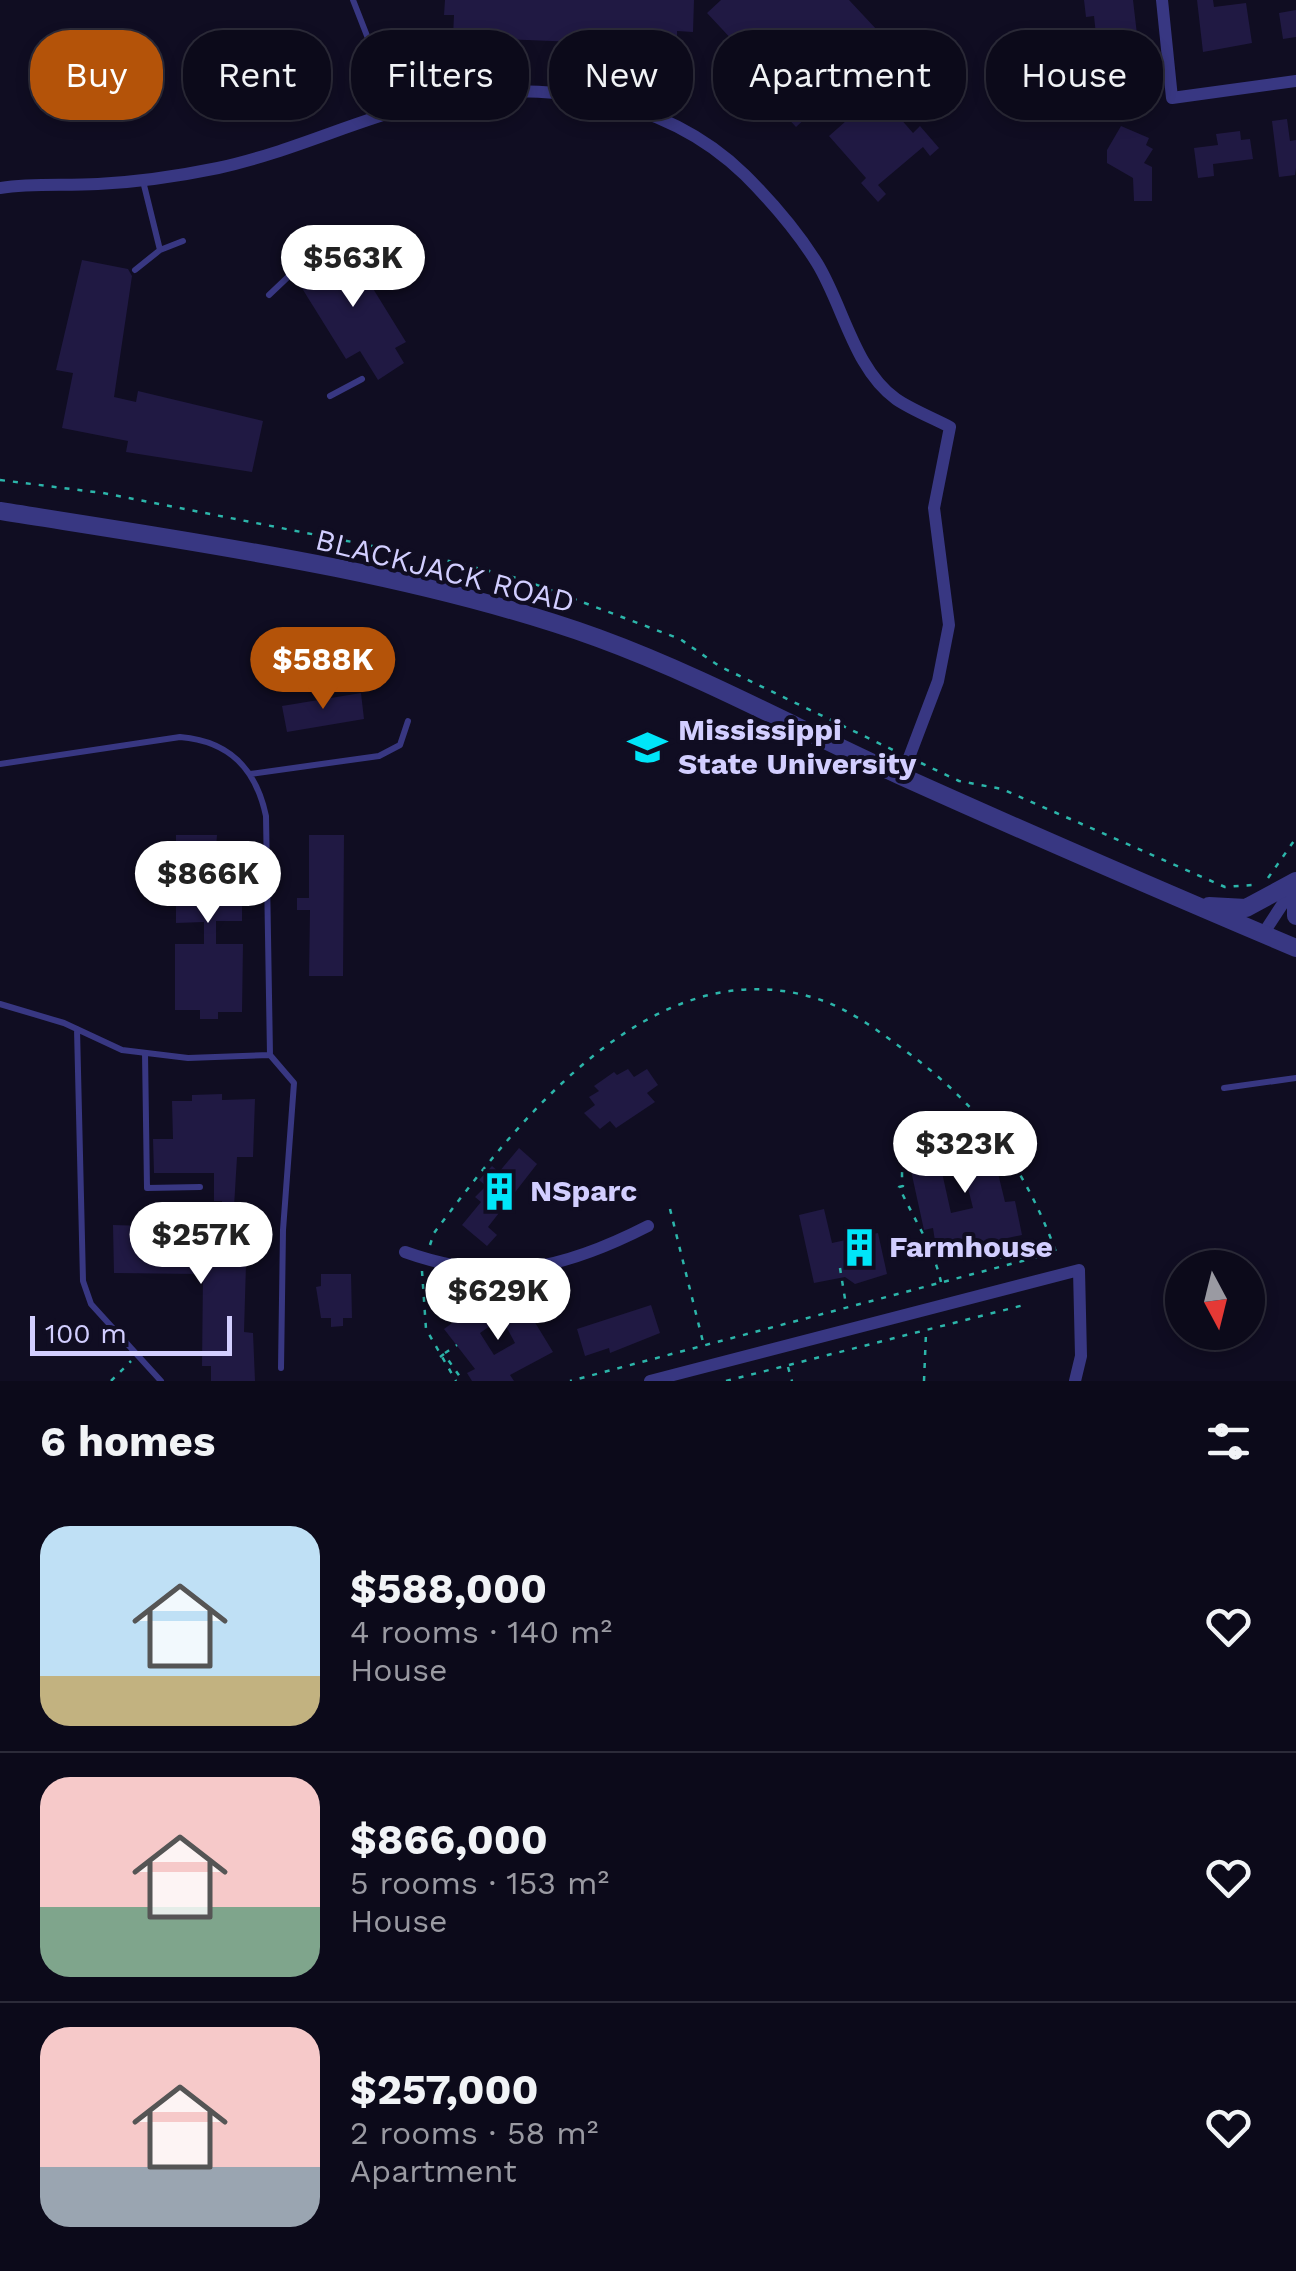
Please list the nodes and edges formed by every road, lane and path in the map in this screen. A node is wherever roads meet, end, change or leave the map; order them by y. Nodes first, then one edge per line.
1 (352, 0) edge
2 (1162, 0) edge
3 (364, 30) edge
4 (1296, 82) edge
5 (529, 94) edge
6 (373, 120) edge
7 (142, 180) junction
8 (0, 188) edge
9 (323, 240) dead end
10 (184, 241) dead end
11 (160, 250) junction
12 (134, 270) dead end
13 (269, 295) dead end
14 (362, 379) dead end
15 (330, 396) dead end
16 (0, 511) edge
17 (408, 722) dead end
18 (0, 764) edge
19 (250, 774) junction
20 (902, 776) junction
21 (1296, 884) edge
22 (1196, 904) junction
23 (1296, 916) edge
24 (1263, 934) junction
25 (1296, 948) edge
26 (0, 1004) edge
27 (77, 1030) junction
28 (145, 1053) junction
29 (270, 1055) junction
30 (1296, 1078) edge
31 (1224, 1088) dead end
32 (982, 1117) junction
33 (200, 1187) dead end
34 (670, 1209) dead end
35 (648, 1226) dead end
36 (997, 1240) dead end
37 (405, 1252) dead end
38 (425, 1260) junction
39 (1004, 1266) junction
40 (840, 1268) dead end
41 (941, 1282) junction
42 (1028, 1304) dead end
43 (847, 1306) junction
44 (926, 1330) junction
45 (704, 1343) junction
46 (457, 1345) dead end
47 (138, 1354) junction
48 (444, 1354) junction
49 (439, 1357) junction
50 (787, 1365) junction
51 (281, 1368) dead end
52 (729, 1380) edge
53 (111, 1381) edge
54 (161, 1381) edge
55 (456, 1381) edge
56 (464, 1381) edge
57 (570, 1381) edge
58 (650, 1381) edge
59 (792, 1381) edge
60 (924, 1381) edge
61 (1075, 1381) edge

1 - 3 lane
2 - 4 street
5 - 20 street
6 - 7 street
7 - 8 street
7 - 11 lane
9 - 13 lane
10 - 11 lane
11 - 12 lane
14 - 15 lane
16 - 20 street, BLACKJACK ROAD
17 - 19 lane
18 - 19 lane
19 - 29 lane
20 - 22 street, BLACKJACK ROAD
21 - 22 street
21 - 23 street
21 - 24 street
22 - 24 street, BLACKJACK ROAD
24 - 25 street, BLACKJACK ROAD
26 - 27 lane
27 - 28 lane
27 - 47 lane
28 - 29 lane
28 - 33 lane
29 - 51 lane
30 - 31 lane
32 - 38 path
32 - 39 path
32 - 41 path
34 - 45 path
35 - 38 street
36 - 39 path
37 - 38 street
38 - 49 path
39 - 41 path
40 - 43 path
41 - 43 path
42 - 44 path
43 - 45 path
44 - 50 path
44 - 60 path
45 - 57 path
46 - 48 path
47 - 53 path
47 - 54 lane
48 - 49 path
48 - 56 path
49 - 55 path
50 - 52 path
50 - 59 path
58 - 61 street

